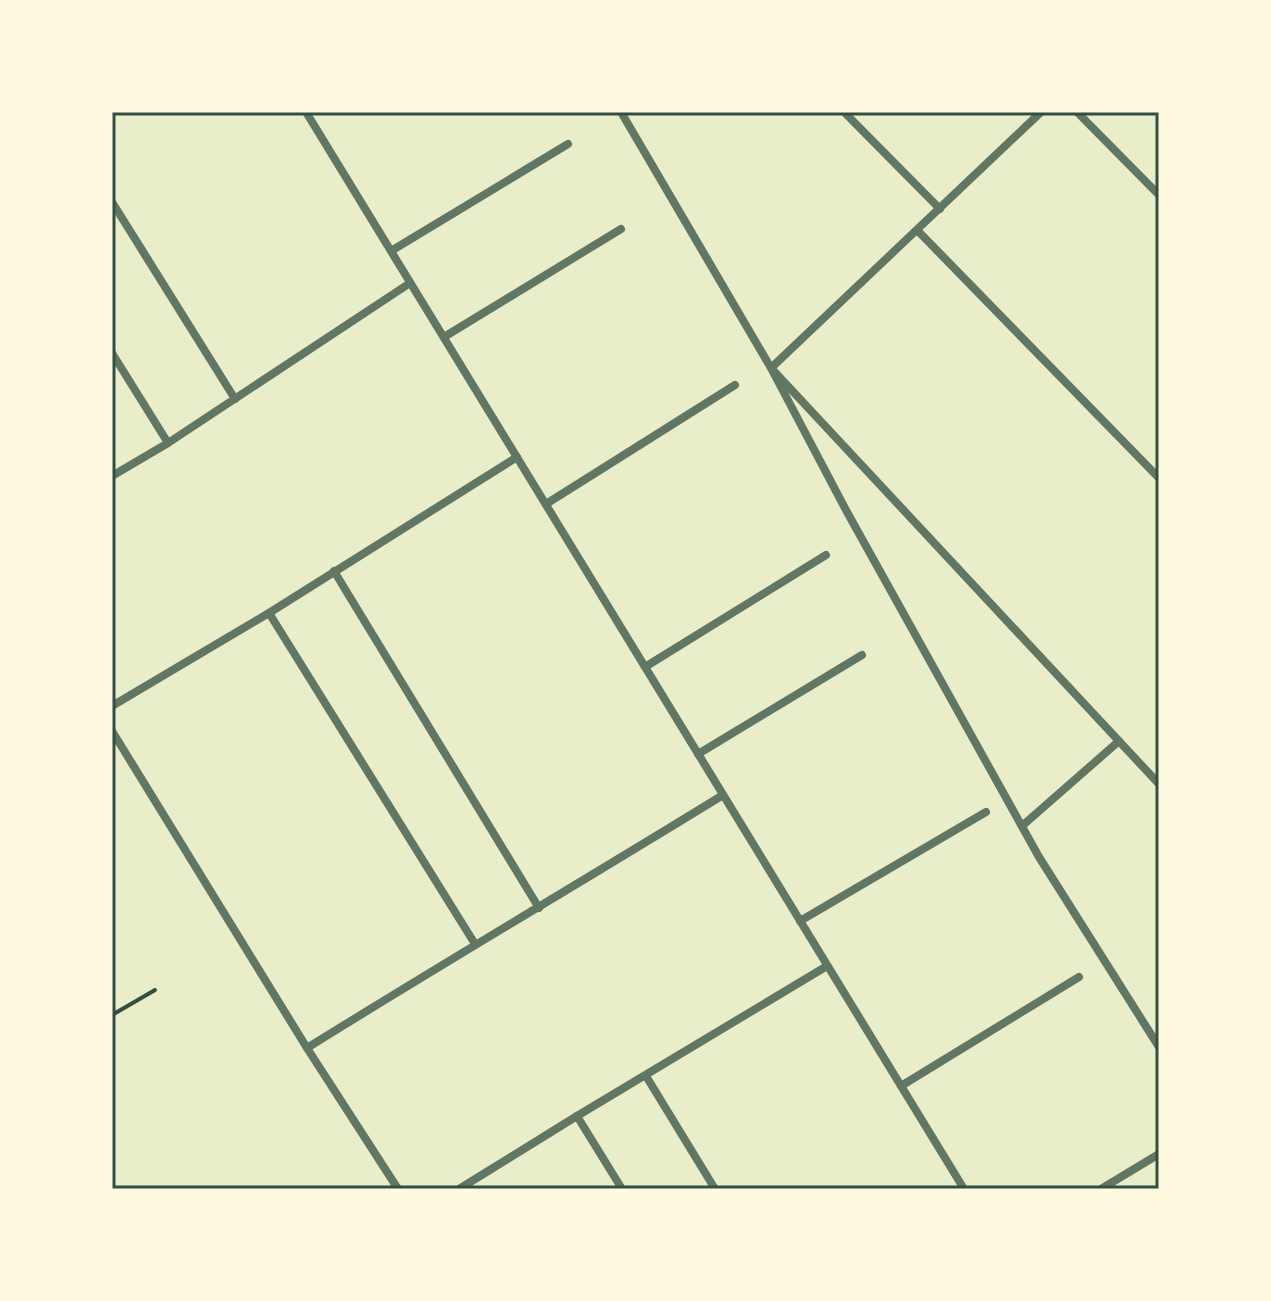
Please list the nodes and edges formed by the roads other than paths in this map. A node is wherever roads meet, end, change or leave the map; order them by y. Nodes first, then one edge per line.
1 (306, 112) edge
2 (621, 112) edge
3 (844, 112) edge
4 (1041, 112) edge
5 (1077, 112) edge
6 (568, 144) dead end
7 (1159, 195) edge
8 (112, 202) edge
9 (940, 209) junction
10 (621, 229) dead end
11 (917, 230) junction
12 (391, 251) junction
13 (410, 283) junction
14 (444, 337) junction
15 (112, 353) edge
16 (771, 368) junction
17 (735, 385) dead end
18 (235, 399) junction
19 (168, 443) junction
20 (517, 457) junction
21 (112, 476) edge
22 (1159, 478) edge
23 (546, 504) junction
24 (826, 555) dead end
25 (334, 571) junction
26 (269, 613) junction
27 (862, 655) dead end
28 (645, 667) junction
29 (112, 706) edge
30 (112, 731) edge
31 (1119, 741) junction
32 (698, 754) junction
33 (1159, 784) edge
34 (723, 795) junction
35 (986, 812) dead end
36 (1022, 826) junction
37 (539, 908) junction
38 (800, 921) junction
39 (475, 944) junction
40 (827, 966) junction
41 (1079, 977) dead end
42 (1159, 1047) edge
43 (307, 1048) junction
44 (646, 1076) junction
45 (901, 1086) junction
46 (577, 1116) junction
47 (1159, 1154) edge
48 (398, 1189) edge
49 (459, 1189) edge
50 (622, 1189) edge
51 (715, 1189) edge
52 (964, 1189) edge
53 (1101, 1189) edge

1 - 12 street
2 - 16 street
3 - 9 street
4 - 9 street
5 - 7 street
6 - 12 street
8 - 18 street
9 - 11 street
10 - 14 street
11 - 16 street
11 - 22 street
12 - 13 street
13 - 14 street
13 - 18 street
14 - 20 street
15 - 19 street
16 - 31 street
16 - 36 street
17 - 23 street
18 - 19 street
19 - 21 street
20 - 23 street
20 - 25 street
23 - 28 street
24 - 28 street
25 - 26 street
25 - 37 street
26 - 29 street
26 - 39 street
27 - 32 street
28 - 32 street
30 - 43 street
31 - 33 street
31 - 36 street
32 - 34 street
34 - 37 street
34 - 38 street
35 - 38 street
36 - 42 street
37 - 39 street
38 - 40 street
39 - 43 street
40 - 44 street
40 - 45 street
41 - 45 street
43 - 48 street
44 - 46 street
44 - 51 street
45 - 52 street
46 - 49 street
46 - 50 street
47 - 53 street

